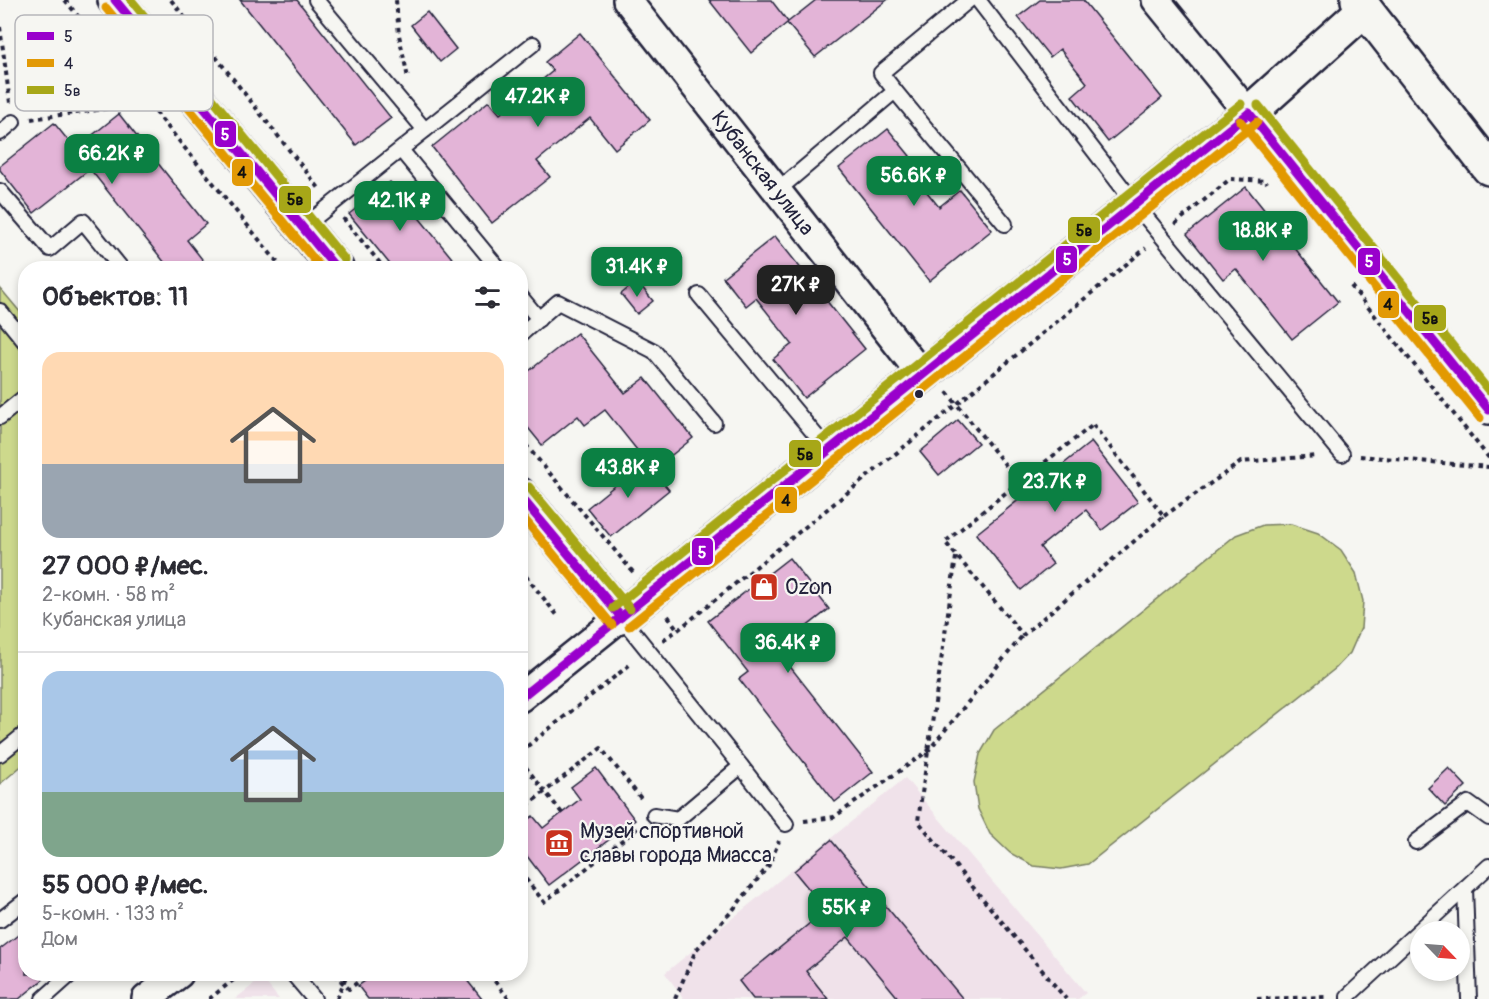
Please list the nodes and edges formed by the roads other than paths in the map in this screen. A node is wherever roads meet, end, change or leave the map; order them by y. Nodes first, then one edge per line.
1 (115, 0) edge
2 (316, 0) edge
3 (627, 0) edge
4 (969, 0) edge
5 (978, 0) edge
6 (1156, 0) edge
7 (1364, 3) edge
8 (127, 15) edge
9 (533, 44) dead end
10 (895, 91) junction
11 (206, 111) edge
12 (1249, 113) junction
13 (13, 122) road end
14 (421, 125) junction
15 (0, 133) edge
16 (401, 150) junction
17 (1489, 168) edge
18 (0, 191) edge
19 (777, 191) junction
20 (1135, 204) junction
21 (1005, 224) dead end
22 (302, 228) junction
23 (115, 261) edge
24 (330, 261) edge
25 (492, 261) edge
26 (699, 295) dead end
27 (528, 306) edge
28 (0, 311) edge
29 (539, 319) junction
30 (528, 328) edge
31 (18, 333) edge
32 (926, 373) junction
33 (18, 402) edge
34 (1489, 410) edge
35 (0, 417) edge
36 (714, 423) dead end
37 (829, 451) junction
38 (1342, 454) road end
39 (528, 505) edge
40 (621, 617) junction
41 (528, 692) edge
42 (18, 739) edge
43 (0, 754) edge
44 (741, 766) junction
45 (654, 815) road end
46 (1489, 818) edge
47 (786, 824) road end
48 (1416, 842) dead end
49 (1489, 867) edge
50 (1465, 888) junction
51 (18, 906) edge
52 (0, 920) edge
53 (63, 981) edge
54 (170, 981) edge
55 (299, 981) edge
56 (1348, 998) edge
57 (44, 999) edge
58 (146, 999) edge
59 (314, 999) edge
60 (1469, 999) edge

1 - 8 street
2 - 14 lane
3 - 19 street, Кубанская улица
4 - 10 lane
5 - 20 lane
6 - 12 street
7 - 12 street
7 - 17 street
9 - 14 lane
10 - 19 lane
10 - 21 lane
11 - 22 street
12 - 20 street
12 - 34 street
13 - 15 lane
14 - 16 lane
16 - 22 lane
16 - 25 lane
18 - 23 lane
19 - 32 street, Кубанская улица
20 - 32 street
20 - 38 lane
22 - 24 street
26 - 37 lane
27 - 29 lane
28 - 31 lane
29 - 30 lane
29 - 36 lane
32 - 37 street
33 - 35 lane
37 - 40 street
39 - 40 street
40 - 41 street
40 - 44 lane
42 - 43 lane
44 - 45 lane
44 - 47 lane
46 - 48 lane
49 - 50 lane
50 - 56 lane
50 - 60 lane
51 - 52 lane
53 - 57 lane
54 - 58 street
55 - 59 lane

